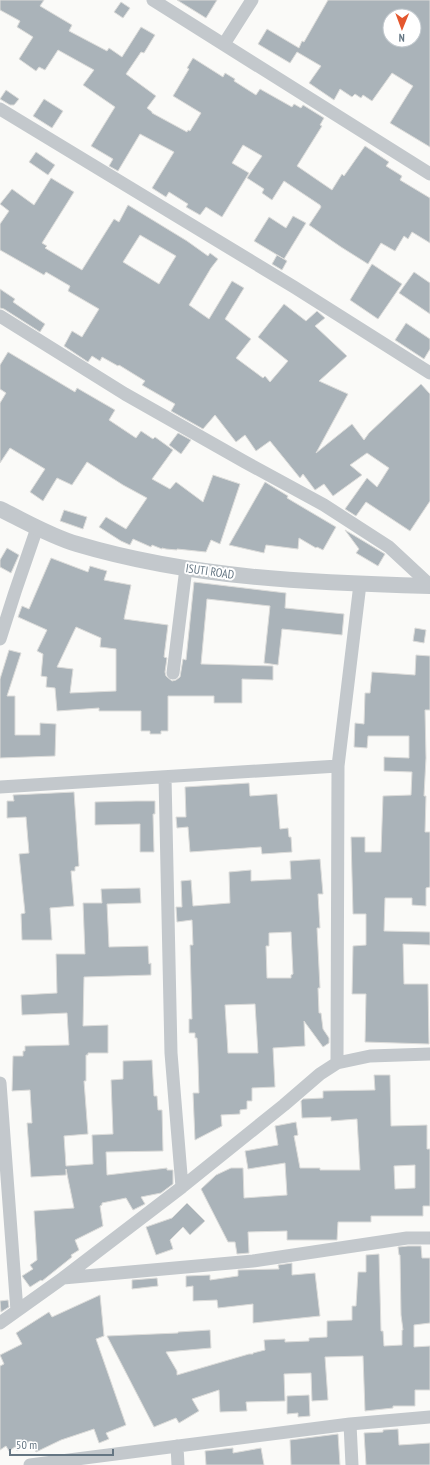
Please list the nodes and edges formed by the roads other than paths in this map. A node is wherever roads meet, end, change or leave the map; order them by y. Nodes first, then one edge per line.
1 (153, 0) edge
2 (252, 0) edge
3 (224, 44) junction
4 (0, 109) edge
5 (430, 174) edge
6 (0, 316) edge
7 (430, 373) edge
8 (0, 509) edge
9 (37, 528) junction
10 (186, 568) junction
11 (360, 584) junction
12 (430, 585) edge
13 (0, 639) edge
14 (173, 673) dead end
15 (338, 766) junction
16 (166, 777) junction
17 (0, 787) edge
18 (430, 1054) edge
19 (337, 1063) junction
20 (0, 1083) edge
21 (182, 1187) junction
22 (430, 1238) edge
23 (63, 1278) junction
24 (17, 1311) junction
25 (0, 1323) edge
26 (430, 1417) edge
27 (350, 1424) junction
28 (177, 1446) junction
29 (30, 1465) edge
30 (178, 1465) edge
31 (352, 1465) edge

1 - 3 street
2 - 3 street
3 - 5 street
4 - 7 street
6 - 12 street
8 - 9 street, ISUTI ROAD
9 - 10 street, ISUTI ROAD
9 - 13 street
10 - 11 street, ISUTI ROAD
10 - 14 street
11 - 12 street, ISUTI ROAD
11 - 15 street
15 - 16 street
15 - 19 street
16 - 17 street
16 - 21 street
18 - 19 street
19 - 21 street
20 - 24 street
21 - 23 street
22 - 23 street
23 - 24 street
24 - 25 street
26 - 27 street
27 - 28 street
27 - 31 street
28 - 29 street
28 - 30 street

